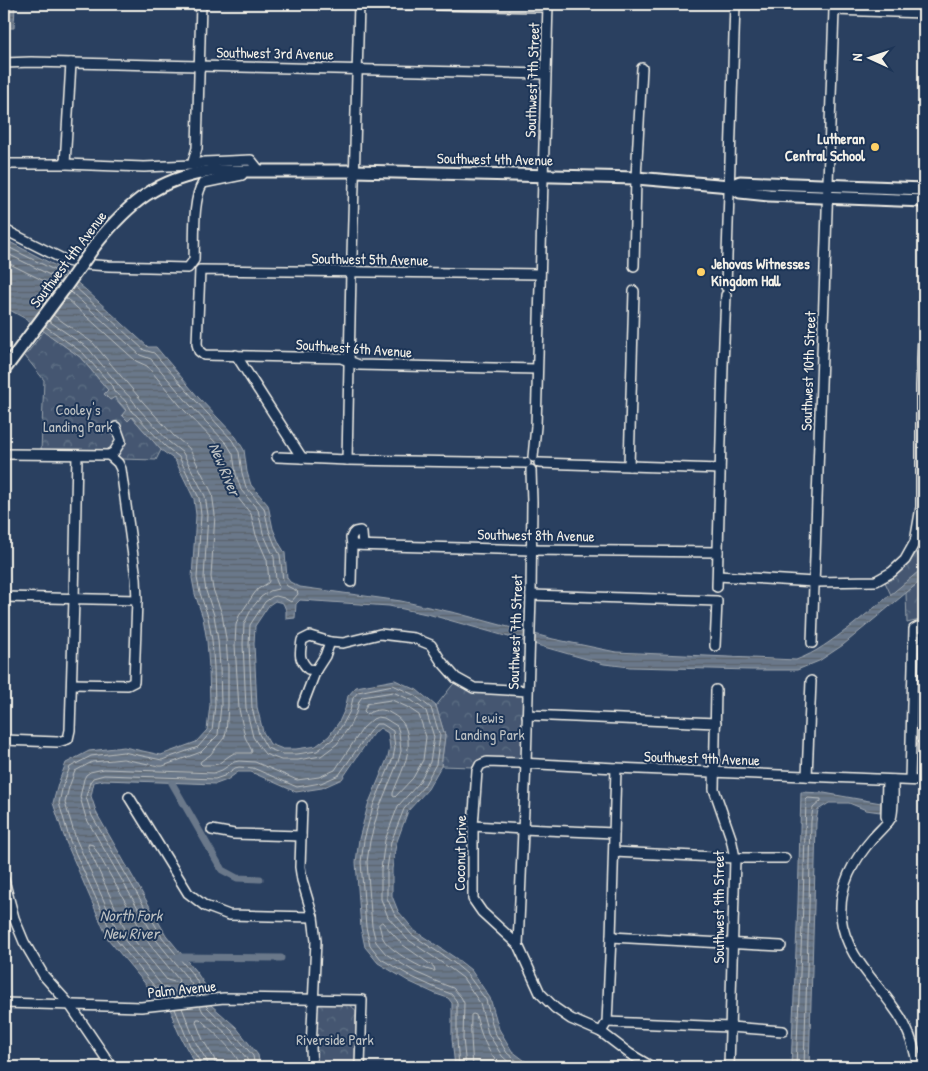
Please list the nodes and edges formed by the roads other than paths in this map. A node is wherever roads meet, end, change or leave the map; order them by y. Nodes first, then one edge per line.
1 (201, 4) edge
2 (359, 4) edge
3 (384, 4) edge
4 (735, 4) edge
5 (548, 5) edge
6 (924, 14) edge
7 (4, 63) edge
8 (71, 63) junction
9 (200, 66) junction
10 (642, 68) dead end
11 (358, 69) junction
12 (545, 74) junction
13 (197, 148) junction
14 (205, 162) junction
15 (4, 164) edge
16 (65, 164) junction
17 (192, 165) junction
18 (246, 170) junction
19 (259, 170) junction
20 (355, 171) junction
21 (543, 175) junction
22 (636, 178) junction
23 (730, 186) junction
24 (924, 189) edge
25 (828, 192) junction
26 (924, 201) edge
27 (4, 232) edge
28 (352, 255) dead end
29 (634, 266) dead end
30 (351, 272) junction
31 (540, 274) junction
32 (634, 291) dead end
33 (924, 315) edge
34 (199, 351) joint
35 (236, 355) junction
36 (349, 361) junction
37 (538, 368) junction
38 (4, 370) edge
39 (116, 427) dead end
40 (4, 454) edge
41 (77, 454) junction
42 (109, 455) junction
43 (277, 457) dead end
44 (302, 458) junction
45 (348, 460) junction
46 (532, 463) junction
47 (628, 466) junction
48 (720, 468) junction
49 (922, 511) edge
50 (352, 545) junction
51 (363, 545) junction
52 (531, 550) junction
53 (718, 552) junction
54 (718, 576) junction
55 (351, 582) dead end
56 (814, 582) junction
57 (717, 586) dead end
58 (531, 595) junction
59 (4, 597) edge
60 (74, 599) junction
61 (137, 600) junction
62 (924, 624) edge
63 (330, 642) junction
64 (812, 643) dead end
65 (715, 646) dead end
66 (316, 670) junction
67 (810, 681) dead end
68 (72, 684) junction
69 (716, 690) dead end
70 (528, 691) junction
71 (303, 704) dead end
72 (528, 715) junction
73 (716, 723) junction
74 (4, 740) edge
75 (526, 763) junction
76 (480, 765) joint
77 (616, 768) junction
78 (714, 772) junction
79 (807, 776) junction
80 (890, 780) junction
81 (910, 780) junction
82 (924, 781) edge
83 (129, 797) dead end
84 (302, 806) dead end
85 (473, 826) junction
86 (212, 830) dead end
87 (523, 830) junction
88 (614, 833) junction
89 (301, 836) junction
90 (614, 852) junction
91 (735, 858) junction
92 (785, 858) dead end
93 (4, 880) edge
94 (313, 917) junction
95 (611, 937) junction
96 (733, 942) junction
97 (518, 945) junction
98 (781, 946) dead end
99 (313, 999) junction
100 (4, 1003) edge
101 (70, 1005) junction
102 (607, 1022) junction
103 (730, 1028) junction
104 (783, 1031) dead end
105 (601, 1032) junction
106 (112, 1067) edge
107 (312, 1067) edge
108 (360, 1067) edge
109 (652, 1067) edge
110 (729, 1067) edge
111 (918, 1067) edge

1 - 9 street
2 - 11 street
3 - 5 street
4 - 23 street
5 - 12 street, Southwest 7th Street
6 - 25 street, Southwest 10th Street
7 - 8 street, Southwest 3rd Avenue
8 - 9 street, Southwest 3rd Avenue
8 - 16 street
9 - 11 street, Southwest 3rd Avenue
9 - 13 street
10 - 22 street
11 - 12 street, Southwest 3rd Avenue
11 - 20 street
12 - 21 street, Southwest 7th Street
13 - 14 street
13 - 17 street
14 - 17 street, Southwest 4th Avenue
14 - 19 street, Southwest 4th Avenue
15 - 16 street, Southwest 4th Avenue
16 - 17 street, Southwest 4th Avenue
18 - 19 main road, Southwest 4th Avenue
18 - 27 street
18 - 38 main road, Southwest 4th Avenue, bridge
19 - 20 main road, Southwest 4th Avenue
20 - 21 main road, Southwest 4th Avenue
20 - 28 street
21 - 22 main road, Southwest 4th Avenue
21 - 31 street, Southwest 7th Street
22 - 23 main road, Southwest 4th Avenue
22 - 29 street
23 - 25 main road, Southwest 4th Avenue
23 - 48 street
24 - 25 main road, Southwest 4th Avenue
25 - 26 main road, Southwest 4th Avenue
25 - 56 street, Southwest 10th Street
30 - 31 street, Southwest 5th Avenue
30 - 34 street, Southwest 5th Avenue
30 - 36 street
31 - 37 street, Southwest 7th Street
32 - 47 street
33 - 49 street
34 - 35 street, Southwest 6th Avenue
35 - 36 street, Southwest 6th Avenue
35 - 44 street
36 - 37 street, Southwest 6th Avenue
36 - 45 street
37 - 46 street, Southwest 7th Street
39 - 42 street
40 - 41 street
41 - 42 street
41 - 60 street
42 - 61 street
43 - 44 street
44 - 45 street
45 - 46 street
46 - 47 street
46 - 52 street, Southwest 7th Street
47 - 48 street
48 - 53 street
49 - 56 street
50 - 51 street, Southwest 8th Avenue
50 - 51 street
50 - 55 street
51 - 52 street, Southwest 8th Avenue
52 - 53 street, Southwest 8th Avenue
52 - 58 street, Southwest 7th Street
53 - 54 street
54 - 56 street
54 - 57 street
56 - 64 street, Southwest 10th Street
58 - 65 street
58 - 70 street, Southwest 7th Street
59 - 60 street
60 - 61 street
60 - 68 street
61 - 68 street
62 - 81 street
63 - 66 street
63 - 66 street
63 - 70 street
66 - 71 street
67 - 79 street
68 - 74 street
69 - 73 street, Southwest 9th Street
70 - 72 street, Southwest 7th Street
72 - 73 street
72 - 75 street, Southwest 7th Street
73 - 78 street, Southwest 9th Street
75 - 76 street, Southwest 9th Avenue
75 - 77 street, Southwest 9th Avenue
75 - 87 street, Southwest 7th Street
76 - 85 street, Coconut Drive
77 - 78 street, Southwest 9th Avenue
77 - 88 street
78 - 79 street, Southwest 9th Avenue
78 - 91 street, Southwest 9th Street
79 - 80 street, Southwest 9th Avenue
80 - 81 street, Southwest 9th Avenue
80 - 111 street
81 - 82 street, Southwest 9th Avenue
83 - 94 street
84 - 89 street
85 - 87 street
85 - 97 street, Coconut Drive
86 - 89 street
87 - 88 street
87 - 97 street, Southwest 7th Street
88 - 90 street
89 - 94 street
90 - 91 street
90 - 95 street
91 - 92 street
91 - 96 street, Southwest 9th Street
93 - 101 street
94 - 99 street
95 - 96 street
95 - 102 street
96 - 98 street
96 - 103 street, Southwest 9th Street
97 - 105 street, Coconut Drive
99 - 101 street, Palm Avenue
99 - 107 street
99 - 108 street, Palm Avenue
100 - 101 street, Palm Avenue
101 - 106 street
102 - 103 street
102 - 105 street
103 - 104 street
103 - 110 street, Southwest 9th Street
105 - 109 street, Coconut Drive

